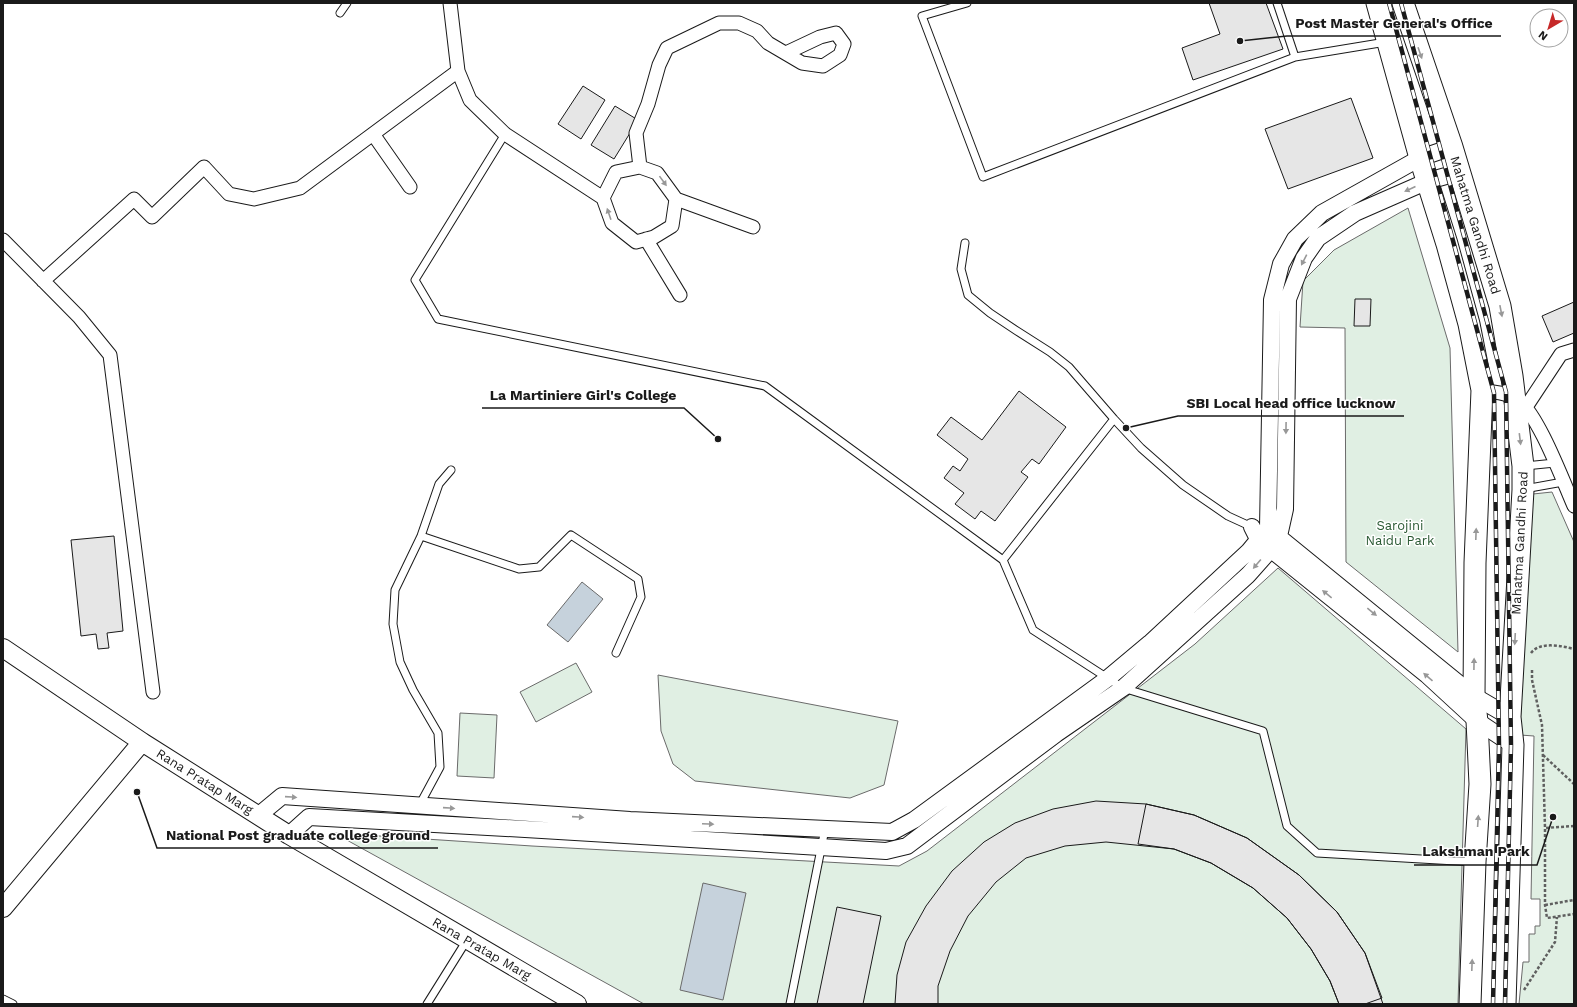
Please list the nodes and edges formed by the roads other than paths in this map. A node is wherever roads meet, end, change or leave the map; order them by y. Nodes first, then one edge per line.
1 (348, 3) edge
2 (450, 3) edge
3 (967, 3) edge
4 (1277, 3) edge
5 (1378, 3) edge
6 (1404, 3) edge
7 (340, 13) dead end
8 (1388, 41) junction
9 (786, 53) dead end
10 (1295, 57) junction
11 (458, 71) junction
12 (373, 134) junction
13 (505, 134) junction
14 (1452, 147) junction
15 (1420, 158) junction
16 (640, 167) junction
17 (1460, 172) junction
18 (1428, 181) junction
19 (410, 188) dead end
20 (603, 198) junction
21 (676, 198) junction
22 (753, 227) dead end
23 (646, 239) junction
24 (3, 240) edge
25 (965, 243) dead end
26 (43, 281) junction
27 (680, 295) dead end
28 (1574, 350) edge
29 (1482, 390) junction
30 (1520, 402) junction
31 (1114, 419) junction
32 (1555, 462) junction
33 (1523, 466) junction
34 (451, 470) dead end
35 (1563, 482) junction
36 (1523, 490) junction
37 (1574, 506) edge
38 (421, 536) junction
39 (1265, 536) junction
40 (1003, 560) junction
41 (3, 648) edge
42 (616, 653) dead end
43 (1107, 679) junction
44 (1123, 688) junction
45 (153, 692) dead end
46 (1474, 696) junction
47 (1510, 717) junction
48 (1478, 721) junction
49 (142, 742) junction
50 (1512, 745) junction
51 (419, 806) junction
52 (259, 815) junction
53 (825, 829) junction
54 (290, 835) junction
55 (821, 847) junction
56 (1475, 862) junction
57 (3, 908) edge
58 (467, 939) junction
59 (3, 999) edge
60 (1514, 1000) edge
61 (13, 1004) edge
62 (428, 1004) edge
63 (577, 1004) edge
64 (790, 1004) edge
65 (1470, 1004) edge

1 - 7 lane
2 - 11 street
3 - 10 lane
4 - 10 lane
5 - 8 main road
6 -> 14 main road, Mahatma Gandhi Road
8 - 10 lane
8 - 15 main road
9 - 16 street
11 - 12 street
11 - 13 street
12 - 19 street
12 - 26 street
13 - 20 street
13 - 40 lane
14 - 15 street
14 - 17 main road, Mahatma Gandhi Road
15 - 18 main road
15 - 39 street
16 - 20 street
16 -> 21 street
17 - 18 street
17 -> 30 main road, Mahatma Gandhi Road
18 - 29 main road
18 -> 39 street
23 -> 20 street
21 - 22 street
21 - 23 street
23 - 27 street
24 - 26 street
25 - 31 lane
26 - 45 street
28 - 30 street
29 - 30 street
46 -> 29 main road
30 - 32 street
30 -> 33 main road, Mahatma Gandhi Road
31 - 39 lane
31 - 40 lane
32 - 33 lane
32 - 35 street
33 - 36 main road, Mahatma Gandhi Road
34 - 38 lane
35 - 36 lane
35 - 37 street
36 -> 47 main road, Mahatma Gandhi Road
38 - 42 lane
38 - 51 lane
39 - 43 street
39 -> 44 street
39 -> 46 street
48 -> 39 street
40 - 43 lane
41 - 49 main road, Rana Pratap Marg
43 - 44 lane
43 - 53 street
44 - 55 street
44 - 56 lane
46 - 47 street
46 - 48 main road
47 - 50 main road, Mahatma Gandhi Road
48 - 50 street
56 -> 48 main road
49 - 52 main road, Rana Pratap Marg
49 - 57 main road
50 - 60 main road, Mahatma Gandhi Road
52 -> 51 street
51 -> 53 street
52 - 54 main road, Rana Pratap Marg
53 - 55 lane
54 - 55 street
54 - 58 main road, Rana Pratap Marg
55 - 64 lane
65 -> 56 main road
58 - 62 lane
58 - 63 main road, Rana Pratap Marg
59 - 61 lane

